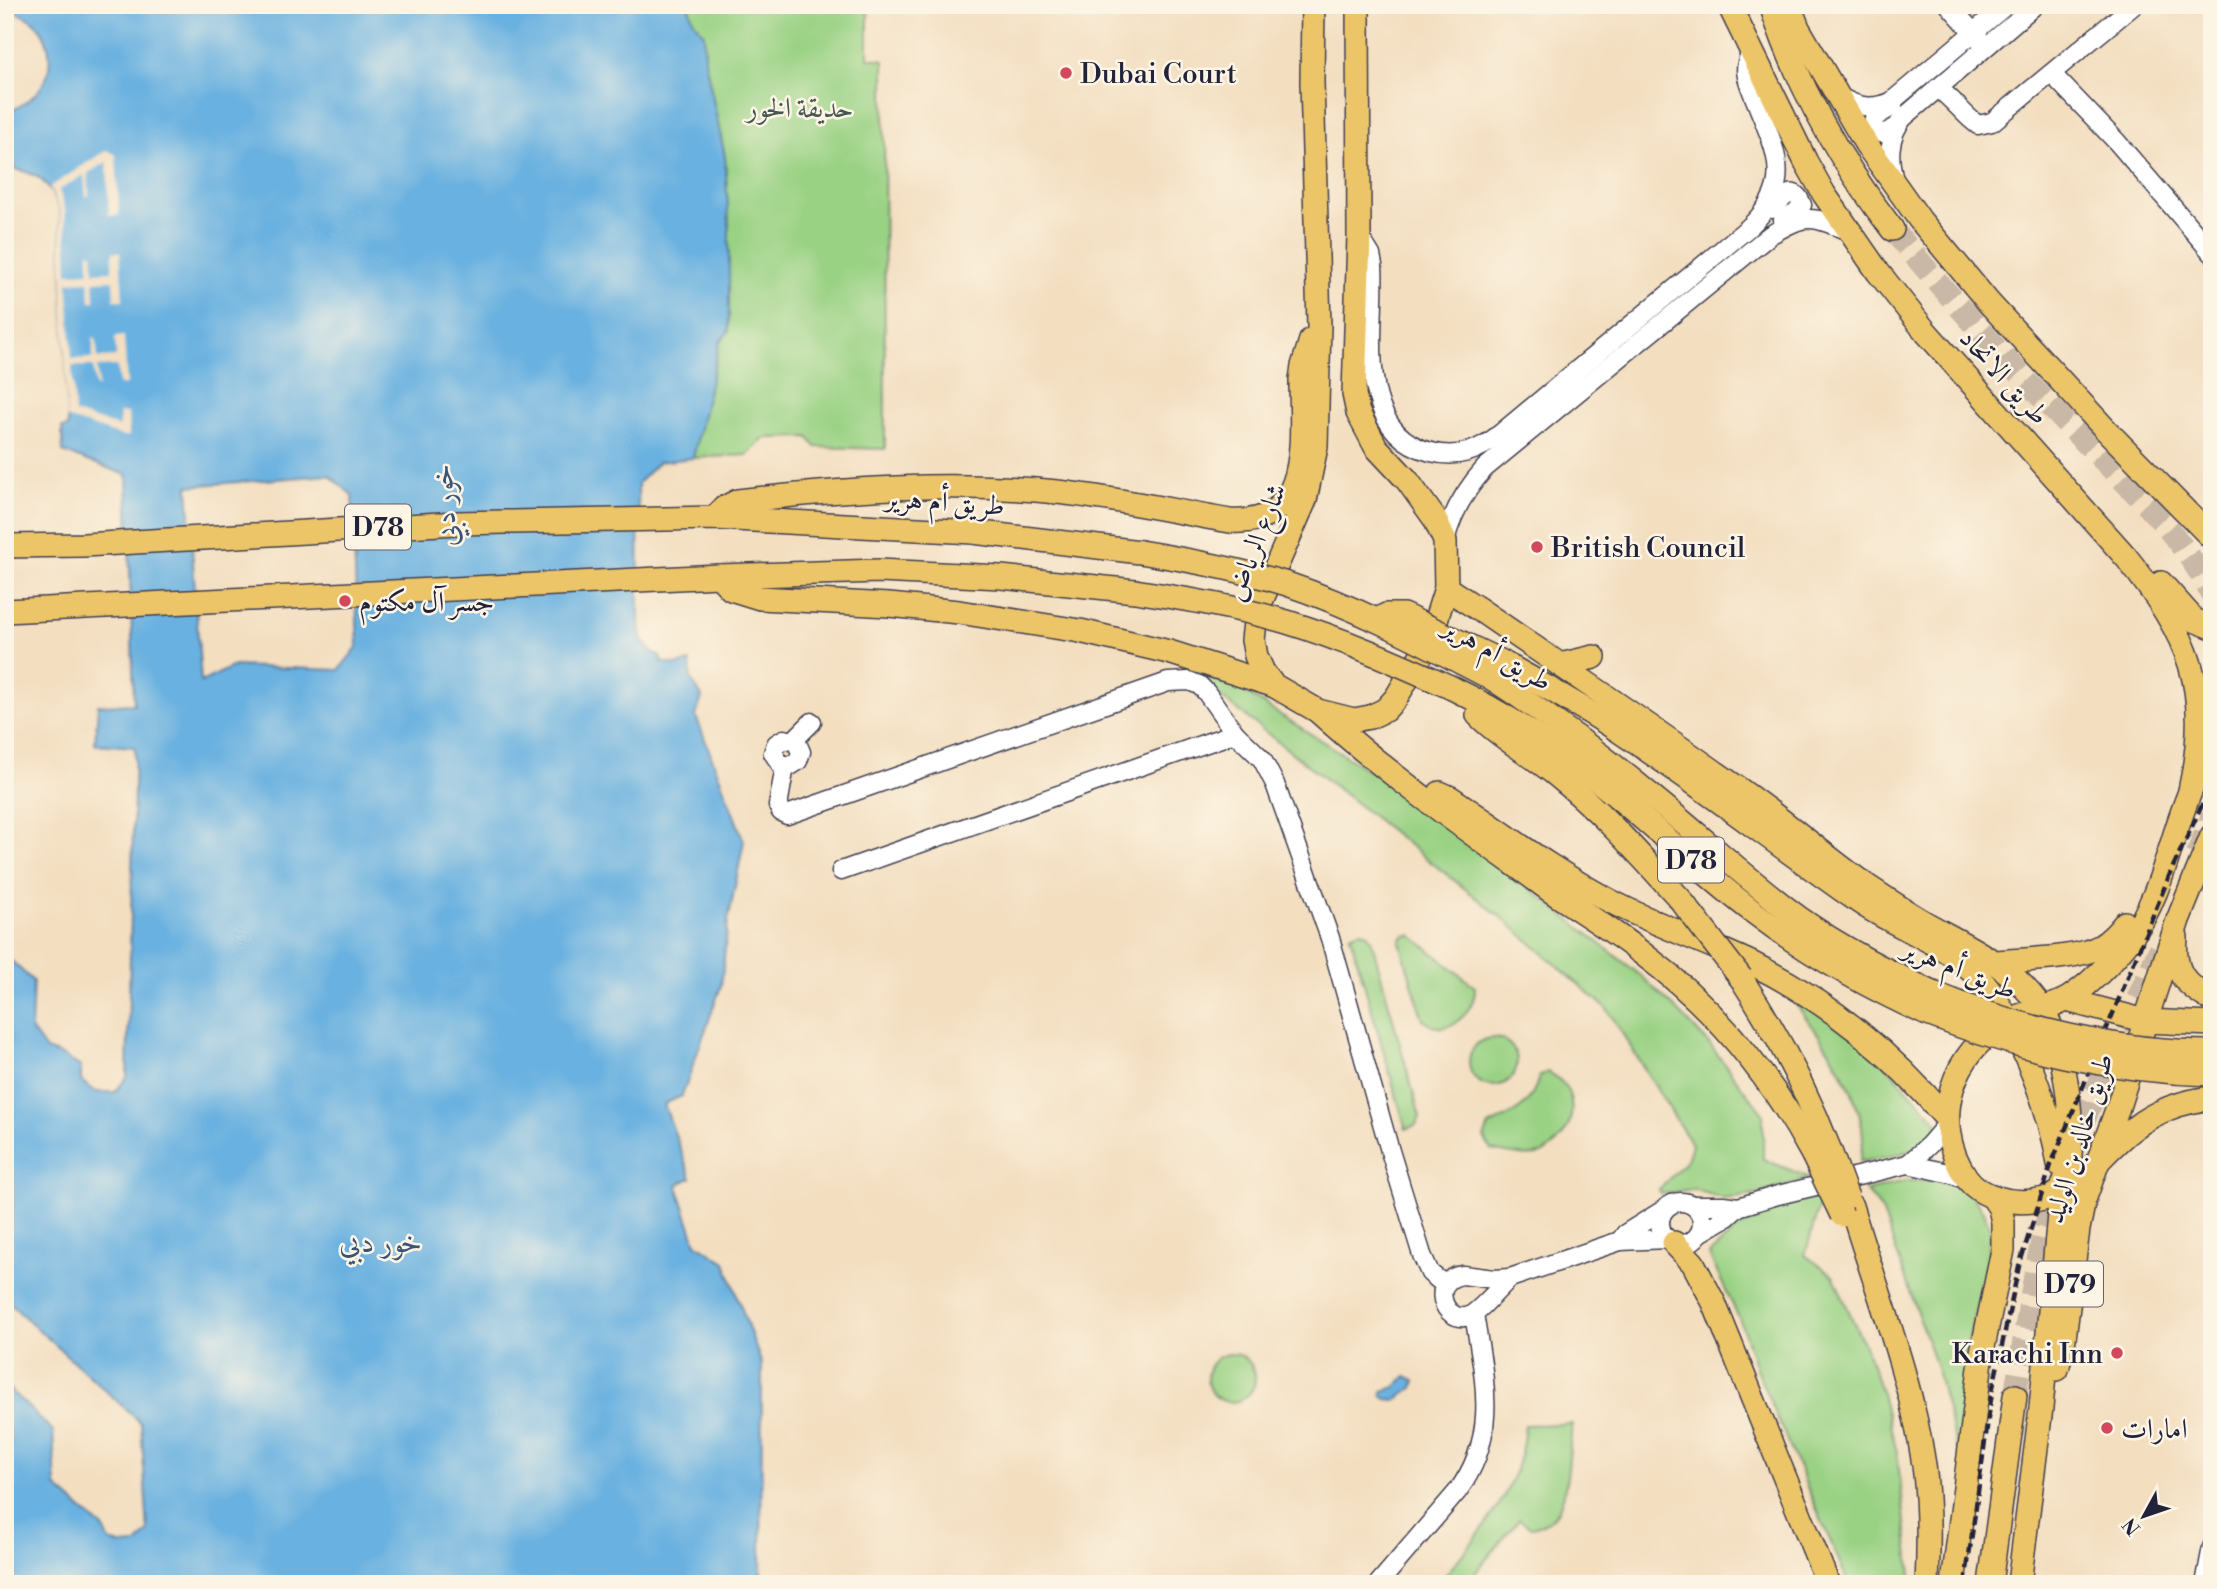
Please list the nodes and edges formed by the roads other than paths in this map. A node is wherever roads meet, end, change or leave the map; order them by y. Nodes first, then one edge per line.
1 (1313, 5) edge
2 (1358, 5) edge
3 (1729, 5) edge
4 (1771, 5) edge
5 (1789, 5) edge
6 (1949, 5) edge
7 (2006, 5) edge
8 (2035, 5) edge
9 (2134, 5) edge
10 (1980, 40) junction
11 (1751, 53) junction
12 (2052, 74) junction
13 (1937, 88) junction
14 (1900, 95) junction
15 (1839, 96) junction
16 (1897, 127) junction
17 (1897, 190) junction
18 (1759, 218) junction
19 (1892, 229) tunnel mouth
20 (1849, 231) junction
21 (1770, 235) junction
22 (1359, 236) junction
23 (2212, 253) edge
24 (1319, 325) junction
25 (715, 518) junction
26 (2099, 527) junction
27 (2212, 538) edge
28 (1445, 541) junction
29 (5, 546) edge
30 (719, 576) junction
31 (1446, 588) junction
32 (5, 611) edge
33 (2212, 626) edge
34 (1594, 657) dead end
35 (1560, 665) junction
36 (1496, 670) junction
37 (1273, 685) junction
38 (1458, 691) junction
39 (1318, 711) junction
40 (812, 722) dead end
41 (1235, 733) junction
42 (2212, 745) edge
43 (2190, 791) junction
44 (1416, 792) junction
45 (2212, 836) tunnel mouth
46 (2168, 860) junction
47 (841, 871) dead end
48 (2178, 920) junction
49 (1996, 962) junction
50 (2066, 1000) junction
51 (2212, 1000) edge
52 (1929, 1003) junction
53 (2041, 1009) junction
54 (2007, 1021) junction
55 (2146, 1021) junction
56 (2212, 1024) edge
57 (2212, 1052) edge
58 (2212, 1074) edge
59 (2212, 1098) edge
60 (1947, 1122) junction
61 (1821, 1153) junction
62 (2099, 1158) junction
63 (1908, 1164) junction
64 (1969, 1181) junction
65 (2062, 1189) junction
66 (1992, 1196) junction
67 (1693, 1205) junction
68 (1738, 1207) junction
69 (1665, 1209) junction
70 (1700, 1233) junction
71 (1620, 1241) junction
72 (1671, 1241) junction
73 (1510, 1278) junction
74 (1444, 1285) junction
75 (1474, 1314) junction
76 (2015, 1396) tunnel mouth
77 (2041, 1408) junction
78 (1929, 1543) junction
79 (2212, 1547) edge
80 (1378, 1584) edge
81 (1828, 1584) edge
82 (1916, 1584) edge
83 (1927, 1584) edge
84 (1953, 1584) edge
85 (1990, 1584) edge
86 (2019, 1584) edge
87 (2205, 1584) edge

1 - 24 main road, شارع الرياض
2 - 22 main road
3 - 11 main road, طريق الاتحاد
4 - 19 main road
5 - 15 main road, طريق الاتحاد
6 - 10 street
7 - 10 street
8 - 10 street
9 - 12 street
10 - 13 street
10 - 14 street
11 - 18 street
11 - 20 main road, طريق الاتحاد
12 - 13 street
12 - 23 street
13 - 16 street
14 - 15 street
14 - 16 street
15 - 17 main road, طريق الاتحاد
16 - 17 street
17 - 27 main road, طريق الاتحاد
18 - 21 street
18 - 22 street
20 - 21 street
20 - 26 main road, طريق الاتحاد
21 - 28 street
22 - 28 main road
24 - 25 main road
24 - 37 main road, شارع الرياض
25 - 29 main road, طريق أم هرير / D78
25 - 36 main road, طريق أم هرير / D78, bridge
26 - 33 main road
26 - 43 main road, طريق الاتحاد
28 - 31 main road
30 - 32 main road, طريق أم هرير / D78
30 - 37 main road
30 - 38 main road, طريق أم هرير / D78, bridge
31 - 35 main road
31 - 39 main road
34 - 35 main road
35 - 49 main road
36 - 52 main road, طريق أم هرير / D78
36 - 54 main road
37 - 39 main road
38 - 52 main road, طريق أم هرير / D78
38 - 61 main road, bridge
39 - 44 main road
40 - 41 street
41 - 47 street
41 - 74 street
42 - 43 main road
43 - 46 main road
44 - 60 main road
44 - 61 main road
45 - 48 main road, D79
46 - 49 main road
46 - 50 main road
48 - 51 main road
48 - 55 main road, طريق خالد بن الوليد / D79
49 - 53 main road
50 - 53 main road
50 - 55 main road
52 - 57 main road, طريق أم هرير / D78, bridge
52 - 58 main road, طريق أم هرير / D78, bridge
53 - 54 main road
53 - 65 main road
54 - 60 main road
54 - 65 main road
55 - 56 main road
55 - 62 main road, طريق خالد بن الوليد / D79
59 - 62 main road
60 - 63 street
60 - 64 main road
61 - 78 main road, bridge
62 - 65 main road
62 - 77 main road, طريق خالد بن الوليد / D79
63 - 64 street
63 - 68 street
64 - 66 main road
65 - 66 main road
65 - 77 main road
66 - 84 main road, طريق خالد بن الوليد / D79
67 - 68 street
67 - 69 street
67 - 70 street
68 - 70 street
69 - 71 street
69 - 72 street
70 - 72 street
71 - 72 street
71 - 73 street
72 - 81 main road
73 - 74 street
73 - 75 street
74 - 75 street
75 - 80 street
76 - 85 main road
77 - 86 main road, طريق خالد بن الوليد / D79
78 - 82 main road
78 - 83 main road
79 - 87 street

